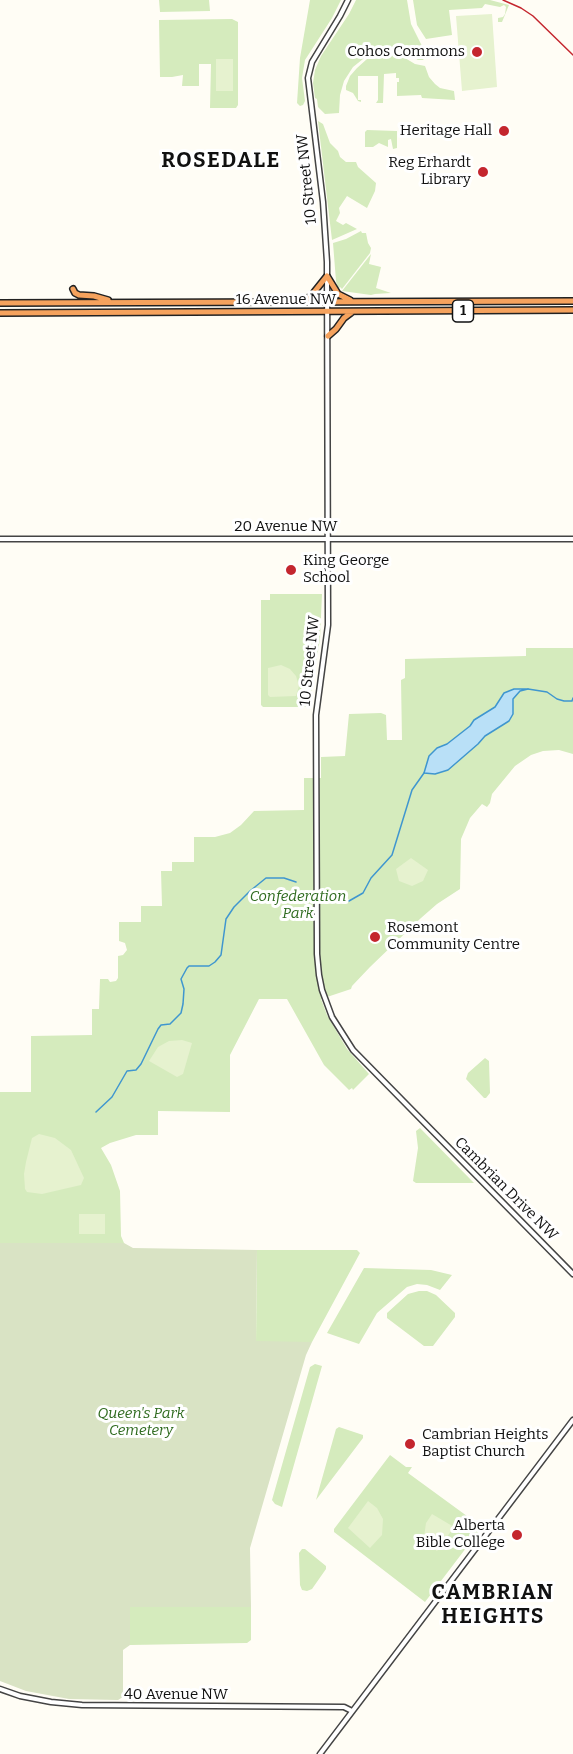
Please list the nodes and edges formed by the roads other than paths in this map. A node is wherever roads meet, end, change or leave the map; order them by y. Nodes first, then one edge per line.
1 (348, 0) edge
2 (327, 276) junction
3 (73, 289) dead end
4 (112, 302) junction
5 (301, 302) junction
6 (328, 302) junction
7 (354, 302) junction
8 (573, 302) edge
9 (0, 303) edge
10 (573, 310) edge
11 (354, 311) junction
12 (0, 312) edge
13 (328, 312) junction
14 (328, 336) junction
15 (0, 539) edge
16 (328, 539) junction
17 (573, 539) edge
18 (422, 1121) joint
19 (573, 1274) edge
20 (573, 1420) edge
21 (0, 1689) edge
22 (352, 1711) junction
23 (320, 1754) edge

1 - 2 street, 10 Street NW
2 - 5 highway
2 - 6 street, 10 Street NW
2 - 7 highway
3 - 4 highway
4 - 5 highway, 16 Avenue NW / 1
4 - 9 highway, 16 Avenue NW / 1
5 - 6 highway, 16 Avenue NW / 1
6 - 7 highway, 16 Avenue NW / 1
6 - 13 street, 10 Street NW
7 - 8 highway, 16 Avenue NW / 1
10 - 11 highway, 16 Avenue NW / 1
11 - 13 highway, 16 Avenue NW / 1
11 - 14 highway
12 - 13 highway, 16 Avenue NW / 1
13 - 14 street, 10 Street NW
14 - 16 street, 10 Street NW
15 - 16 street, 20 Avenue NW
16 - 17 street, 20 Avenue NW
16 - 18 street, 10 Street NW
18 - 19 street, Cambrian Drive NW
20 - 22 street
21 - 22 street, 40 Avenue NW
22 - 23 street

